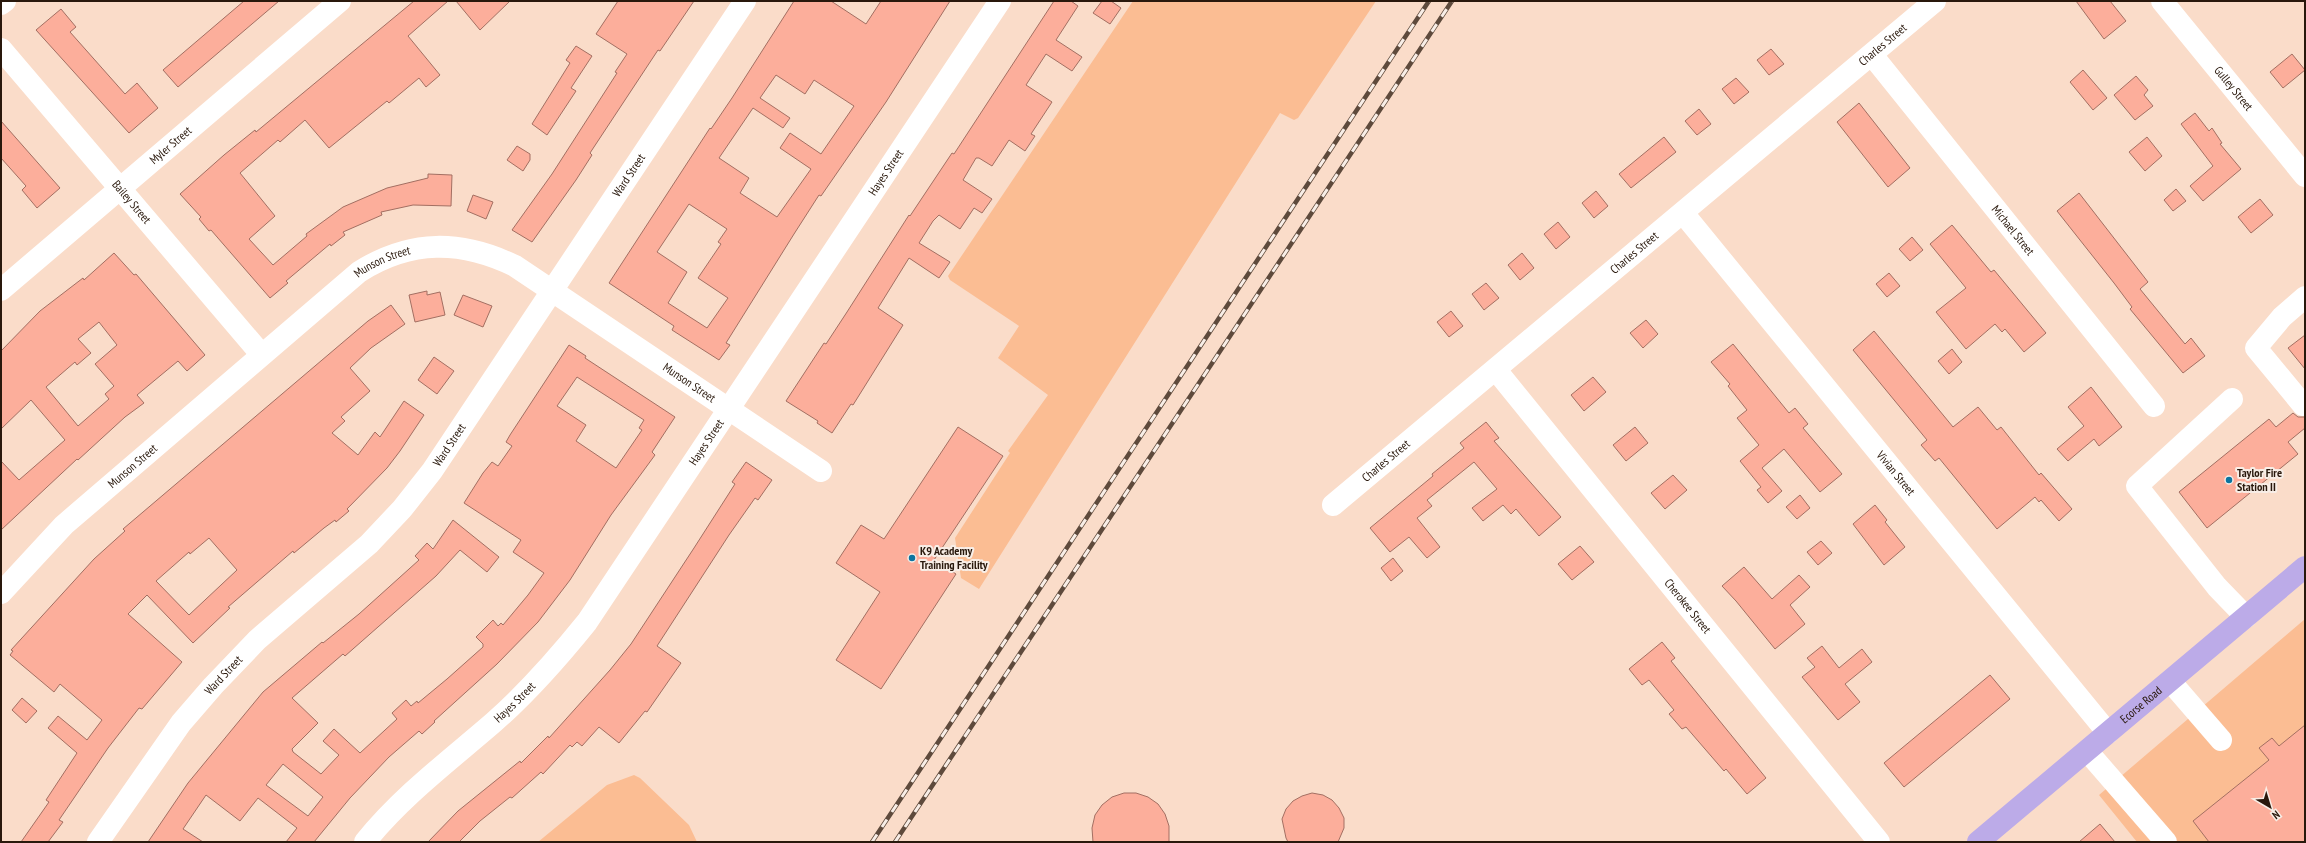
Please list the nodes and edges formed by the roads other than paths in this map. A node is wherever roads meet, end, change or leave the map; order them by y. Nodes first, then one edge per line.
1 (4, 1) edge
2 (340, 1) edge
3 (745, 1) edge
4 (1000, 1) edge
5 (1935, 1) edge
6 (2162, 1) edge
7 (1, 4) edge
8 (1, 49) edge
9 (1872, 55) junction
10 (2305, 176) edge
11 (120, 189) junction
12 (1683, 213) junction
13 (1, 290) edge
14 (552, 292) junction
15 (2305, 297) edge
16 (261, 354) junction
17 (1496, 370) junction
18 (2232, 399) dead end
19 (2303, 405) dead end
20 (2154, 406) dead end
21 (729, 410) junction
22 (821, 471) dead end
23 (1333, 505) dead end
24 (2305, 567) edge
25 (1, 593) edge
26 (2246, 617) junction
27 (2170, 681) junction
28 (2108, 733) junction
29 (2221, 740) dead end
30 (2087, 751) junction
31 (98, 842) edge
32 (365, 842) edge
33 (1879, 842) edge
34 (1978, 842) edge
35 (2166, 842) edge

1 - 7 street
2 - 11 street, Myler Street
3 - 14 street, Ward Street
4 - 21 street, Hayes Street
5 - 9 street, Charles Street
6 - 10 street, Gulley Street
8 - 11 street, Bailey Street
9 - 12 street, Charles Street
9 - 20 street, Michael Street
11 - 13 street, Myler Street
11 - 16 street, Bailey Street
12 - 17 street, Charles Street
12 - 28 street, Vivian Street
14 - 16 street, Munson Street
14 - 21 street, Munson Street
14 - 31 street, Ward Street
15 - 19 street
16 - 25 street, Munson Street
17 - 23 street, Charles Street
17 - 33 street, Cherokee Street
18 - 26 street
21 - 22 street, Munson Street
21 - 32 street, Hayes Street
24 - 26 main road, Ecorse Road
26 - 27 main road, Ecorse Road
27 - 28 main road, Ecorse Road
27 - 29 street
28 - 30 main road, Ecorse Road
30 - 34 main road, Ecorse Road
30 - 35 street

